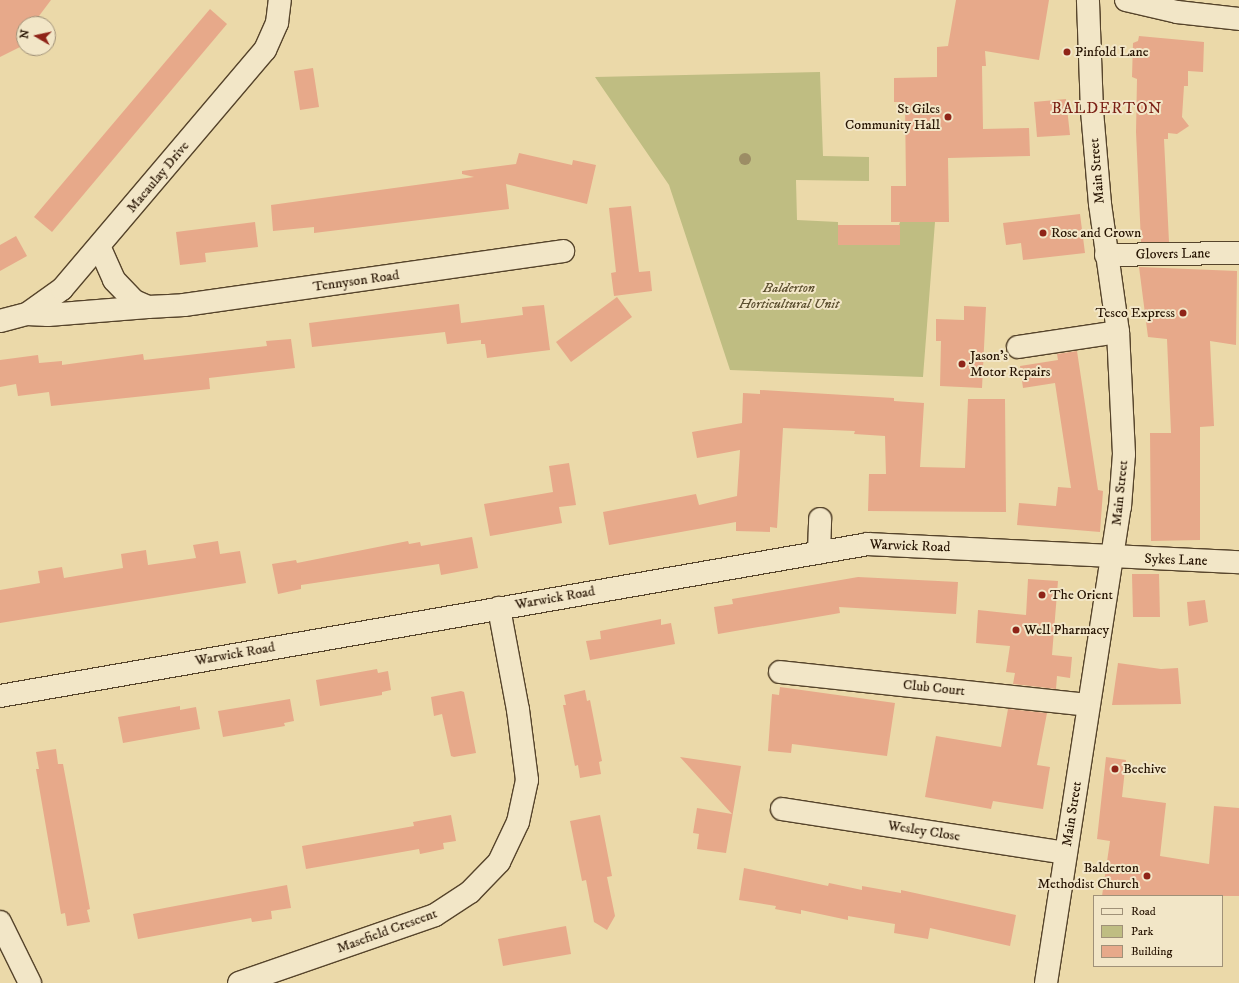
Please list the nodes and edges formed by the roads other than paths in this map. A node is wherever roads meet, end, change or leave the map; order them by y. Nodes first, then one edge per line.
1 (280, 0) edge
2 (1088, 0) edge
3 (1126, 0) edge
4 (1239, 20) edge
5 (99, 246) junction
6 (563, 251) dead end
7 (1239, 253) edge
8 (1106, 255) junction
9 (148, 307) junction
10 (27, 314) junction
11 (0, 321) edge
12 (1118, 332) junction
13 (1018, 347) dead end
14 (820, 518) dead end
15 (819, 552) junction
16 (1112, 558) junction
17 (1239, 562) edge
18 (499, 608) junction
19 (780, 672) dead end
20 (0, 696) edge
21 (1088, 705) junction
22 (782, 809) dead end
23 (1066, 853) junction
24 (0, 922) edge
25 (30, 983) edge
26 (238, 983) edge
27 (1046, 983) edge

1 - 5 street, Macaulay Drive
2 - 8 street, Main Street
3 - 4 street
5 - 9 street
5 - 10 street, Macaulay Drive
6 - 9 street, Tennyson Road
7 - 8 street, Glovers Lane
8 - 12 street, Main Street
9 - 10 street, Tennyson Road
10 - 11 street, Macaulay Drive
12 - 13 street
12 - 16 street, Main Street
14 - 15 street
15 - 16 street, Warwick Road
15 - 18 street, Warwick Road
16 - 17 street, Sykes Lane
16 - 21 street, Main Street
18 - 20 street, Warwick Road
18 - 26 street, Masefield Crescent
19 - 21 street, Club Court
21 - 23 street, Main Street
22 - 23 street, Wesley Close
23 - 27 street, Main Street
24 - 25 street

